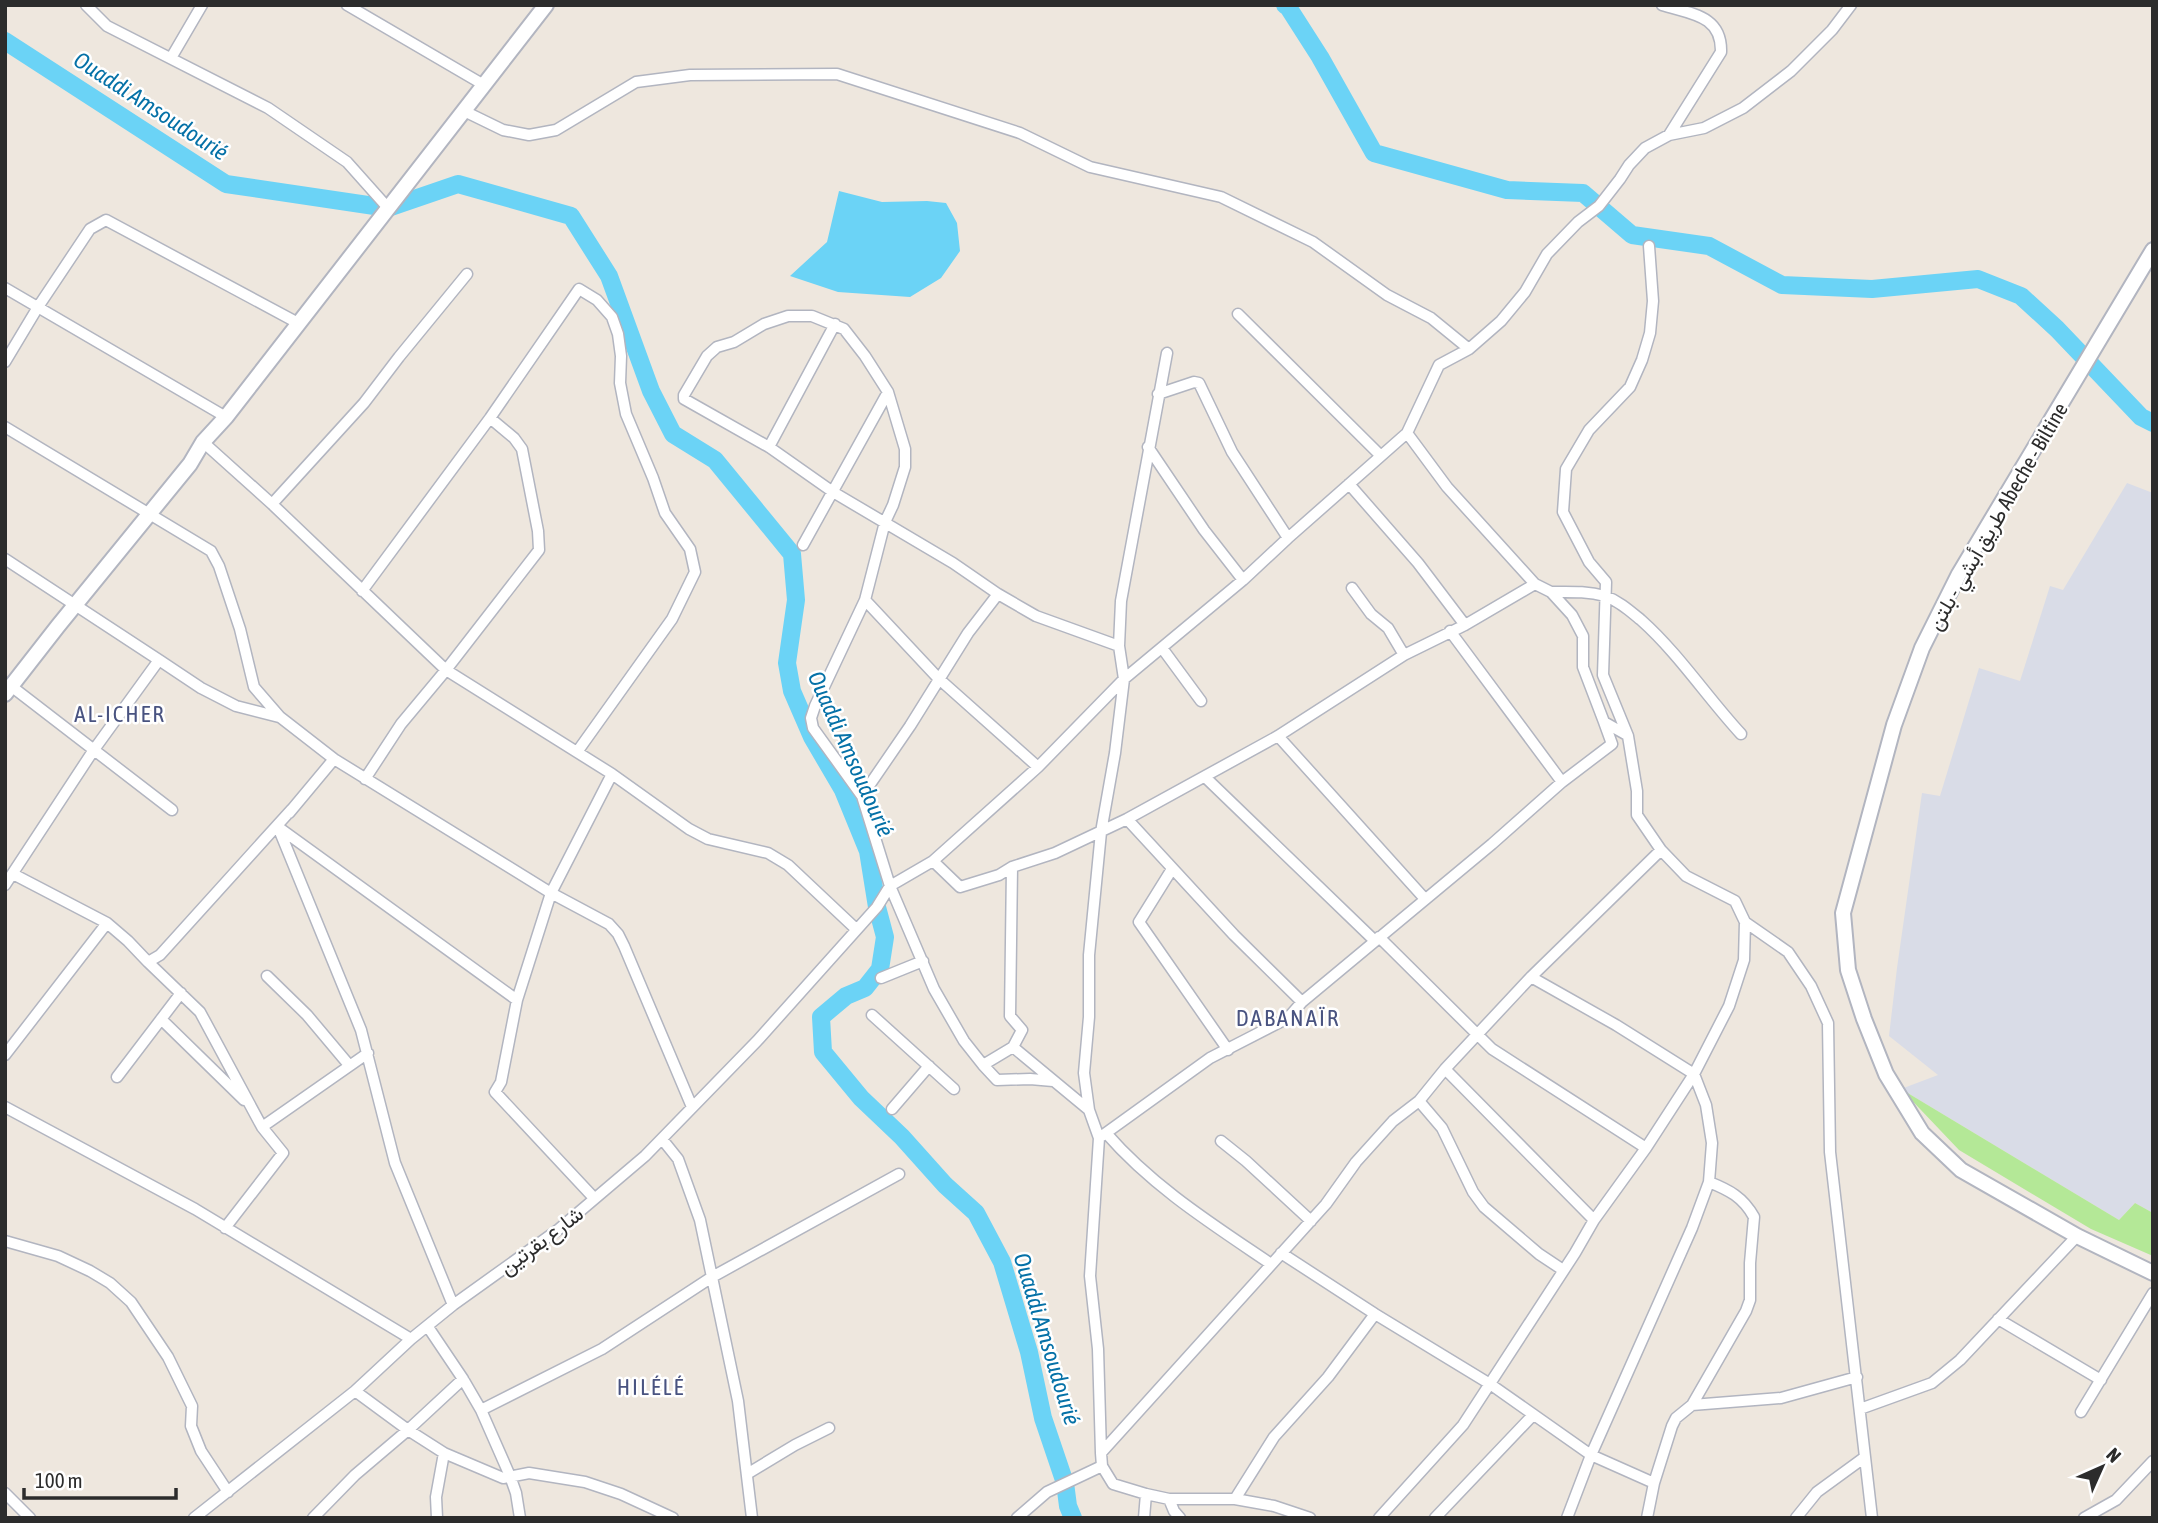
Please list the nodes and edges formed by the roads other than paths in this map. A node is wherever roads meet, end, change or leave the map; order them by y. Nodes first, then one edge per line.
1 (86, 5) edge
2 (202, 5) edge
3 (347, 5) edge
4 (546, 5) edge
5 (1662, 5) edge
6 (1851, 5) edge
7 (171, 58) junction
8 (484, 85) junction
9 (464, 111) junction
10 (1669, 135) junction
11 (388, 208) junction
12 (1649, 246) dead end
13 (2153, 250) edge
14 (467, 274) dead end
15 (5, 288) edge
16 (38, 307) junction
17 (1238, 314) dead end
18 (299, 323) junction
19 (835, 324) junction
20 (1469, 349) junction
21 (1167, 353) dead end
22 (5, 362) edge
23 (888, 392) junction
24 (1158, 394) junction
25 (226, 417) junction
26 (490, 418) junction
27 (5, 428) edge
28 (1407, 433) junction
29 (203, 442) junction
30 (769, 447) junction
31 (1148, 447) junction
32 (1381, 456) junction
33 (1349, 484) junction
34 (834, 492) junction
35 (272, 504) junction
36 (148, 513) junction
37 (885, 522) junction
38 (1288, 538) junction
39 (803, 545) dead end
40 (5, 559) edge
41 (1243, 580) junction
42 (1535, 584) junction
43 (1352, 588) dead end
44 (362, 591) junction
45 (1551, 592) junction
46 (998, 594) junction
47 (1605, 596) junction
48 (865, 600) junction
49 (75, 605) junction
50 (1465, 625) junction
51 (1450, 631) junction
52 (1119, 646) junction
53 (1162, 648) junction
54 (1404, 655) junction
55 (159, 660) junction
56 (446, 670) junction
57 (938, 678) junction
58 (1124, 679) junction
59 (8, 690) edge
60 (1201, 701) dead end
61 (280, 717) junction
62 (1604, 722) junction
63 (1741, 734) dead end
64 (1278, 736) junction
65 (1628, 736) junction
66 (93, 751) junction
67 (577, 752) junction
68 (334, 759) junction
69 (1038, 767) junction
70 (612, 774) junction
71 (1205, 777) junction
72 (365, 779) junction
73 (1562, 782) junction
74 (862, 796) junction
75 (292, 809) junction
76 (172, 810) dead end
77 (1127, 819) junction
78 (278, 827) junction
79 (1101, 832) junction
80 (1661, 850) junction
81 (933, 861) junction
82 (1012, 867) junction
83 (1172, 869) junction
84 (13, 874) junction
85 (5, 885) edge
86 (890, 886) junction
87 (551, 893) junction
88 (1425, 900) junction
89 (1745, 922) junction
90 (107, 923) junction
91 (856, 929) junction
92 (1377, 939) junction
93 (923, 961) junction
94 (148, 962) junction
95 (267, 976) dead end
96 (1531, 977) junction
97 (881, 978) dead end
98 (181, 993) junction
99 (517, 1000) junction
100 (1302, 1002) junction
101 (872, 1016) dead end
102 (162, 1019) junction
103 (1476, 1034) junction
104 (1013, 1047) junction
105 (1228, 1050) junction
106 (368, 1053) junction
107 (5, 1055) edge
108 (349, 1065) junction
109 (983, 1065) junction
110 (929, 1066) junction
111 (1445, 1069) junction
112 (1694, 1074) junction
113 (117, 1077) dead end
114 (1055, 1082) junction
115 (954, 1089) dead end
116 (1419, 1101) junction
117 (5, 1107) edge
118 (692, 1107) junction
119 (252, 1108) junction
120 (892, 1109) dead end
121 (1090, 1110) junction
122 (262, 1126) junction
123 (1102, 1135) junction
124 (662, 1139) junction
125 (1221, 1141) dead end
126 (1646, 1148) junction
127 (899, 1174) dead end
128 (1709, 1182) junction
129 (594, 1198) junction
130 (1594, 1220) junction
131 (1311, 1221) junction
132 (225, 1228) junction
133 (2077, 1236) junction
134 (5, 1241) edge
135 (1281, 1253) junction
136 (1271, 1264) junction
137 (1563, 1270) junction
138 (2153, 1273) edge
139 (712, 1277) junction
140 (2153, 1293) edge
141 (453, 1305) junction
142 (1375, 1314) junction
143 (1998, 1319) junction
144 (428, 1327) junction
145 (411, 1339) junction
146 (1857, 1377) junction
147 (463, 1379) junction
148 (2101, 1380) junction
149 (1490, 1384) junction
150 (355, 1391) junction
151 (1692, 1405) junction
152 (1860, 1409) junction
153 (481, 1410) junction
154 (2081, 1412) dead end
155 (1533, 1415) junction
156 (829, 1428) dead end
157 (408, 1430) junction
158 (444, 1453) junction
159 (1101, 1453) junction
160 (1591, 1455) junction
161 (1866, 1457) junction
162 (2153, 1461) edge
163 (1102, 1466) junction
164 (747, 1474) junction
165 (510, 1476) junction
166 (1654, 1483) junction
167 (229, 1492) junction
168 (5, 1493) edge
169 (1146, 1494) junction
170 (1169, 1499) junction
171 (1235, 1499) junction
172 (30, 1518) edge
173 (194, 1518) edge
174 (313, 1518) edge
175 (437, 1518) edge
176 (520, 1518) edge
177 (673, 1518) edge
178 (752, 1518) edge
179 (1017, 1518) edge
180 (1144, 1518) edge
181 (1180, 1518) edge
182 (1310, 1518) edge
183 (1379, 1518) edge
184 (1435, 1518) edge
185 (1567, 1518) edge
186 (1647, 1518) edge
187 (1796, 1518) edge
188 (1872, 1518) edge
189 (2084, 1518) edge

1 - 7 street
2 - 7 street
3 - 8 street
4 - 8 main road
5 - 10 street
6 - 10 street
7 - 11 street
8 - 9 main road
9 - 11 main road
9 - 20 street
10 - 20 street
11 - 18 main road
12 - 47 street
13 - 133 main road, طريق أبشي - بلتن Abeche - Biltine
14 - 35 street
15 - 16 street
16 - 18 street
16 - 22 street
16 - 25 street
17 - 32 street
18 - 25 main road
19 - 23 street
19 - 30 street
19 - 30 street
20 - 28 street
21 - 24 street
23 - 34 street
23 - 37 street
24 - 31 street
24 - 38 street
25 - 29 main road
26 - 44 street
26 - 56 street
26 - 67 street
27 - 36 street
28 - 32 street
28 - 42 street
29 - 35 street
29 - 36 main road
30 - 34 street
31 - 41 street
31 - 52 street
32 - 33 street
33 - 38 street
33 - 50 street
34 - 37 street
34 - 39 street
35 - 44 street
36 - 49 main road
36 - 61 street
37 - 46 street
37 - 48 street
38 - 41 street
40 - 49 street
41 - 53 street
42 - 45 street
42 - 50 street
43 - 54 street
44 - 56 street
45 - 47 street
45 - 62 street
46 - 52 street
46 - 57 street
47 - 63 street
47 - 65 street
48 - 57 street
48 - 74 street
49 - 55 street
49 - 59 main road
50 - 51 street
51 - 54 street
51 - 73 street
52 - 58 street
53 - 58 street
53 - 60 street
54 - 64 street
55 - 61 street
55 - 66 street
56 - 67 street
56 - 72 street
57 - 69 street
57 - 74 street
58 - 69 street
58 - 79 street
59 - 66 street
61 - 68 street
62 - 65 street
62 - 73 street
64 - 71 street
64 - 88 street
65 - 80 street
66 - 76 street
66 - 84 street
67 - 70 street
68 - 72 street
68 - 75 street
69 - 81 street
70 - 87 street
70 - 91 street
71 - 77 street
71 - 92 street
72 - 87 street
73 - 88 street
74 - 86 street
75 - 78 street
75 - 94 street
77 - 79 street
77 - 83 street
78 - 99 street
78 - 106 street
79 - 82 street
79 - 121 street
80 - 89 street
80 - 96 street
81 - 82 street
81 - 86 street
82 - 104 street
83 - 100 street
83 - 105 street
84 - 85 street
84 - 90 street
86 - 91 street, شارع بقرتين
86 - 93 street
87 - 99 street
87 - 118 street
88 - 92 street
89 - 112 street
89 - 146 street
90 - 94 street
90 - 107 street
91 - 118 street, شارع بقرتين
92 - 100 street
92 - 103 street
93 - 97 street
93 - 109 street
94 - 98 street
95 - 108 street
96 - 103 street
96 - 112 street
98 - 102 street
98 - 119 street
99 - 129 street
100 - 105 street
101 - 110 street
102 - 113 street
102 - 119 street
103 - 111 street
103 - 126 street
104 - 109 street
104 - 114 street
105 - 123 street
106 - 108 street
106 - 141 street
108 - 122 street
109 - 114 street
110 - 115 street
110 - 120 street
111 - 116 street
111 - 130 street
112 - 126 street
112 - 128 street
114 - 121 street
116 - 131 street
116 - 137 street
117 - 132 street
118 - 124 street, شارع بقرتين
119 - 122 street
121 - 123 street
122 - 132 street
123 - 136 street
123 - 159 street
124 - 129 street, شارع بقرتين
124 - 139 street
125 - 131 street
126 - 130 street
127 - 139 street
128 - 151 street
128 - 160 street
129 - 141 street, شارع بقرتين
130 - 137 street
131 - 135 street
132 - 145 street
133 - 138 main road, طريق أبشي - بلتن Abeche - Biltine
133 - 143 street
134 - 167 street
135 - 136 street
135 - 142 street
136 - 159 street
137 - 149 street
139 - 153 street
139 - 164 street
140 - 148 street
141 - 144 street, شارع بقرتين
142 - 149 street
142 - 171 street
143 - 148 street
143 - 152 street
144 - 145 street, شارع بقرتين
144 - 147 street
145 - 150 street, شارع بقرتين
146 - 151 street
146 - 152 street
147 - 153 street
147 - 157 street
148 - 154 street
149 - 155 street
149 - 183 street
150 - 157 street
150 - 167 street, شارع بقرتين
151 - 166 street
152 - 161 street
153 - 165 street
155 - 160 street
155 - 184 street
156 - 164 street
157 - 158 street
157 - 174 street
158 - 165 street
158 - 175 street
159 - 163 street
160 - 166 street
160 - 185 street
161 - 187 street
161 - 188 street
162 - 189 street
163 - 169 street
163 - 179 street
164 - 178 street
165 - 176 street
165 - 177 street
166 - 186 street
167 - 173 street, شارع بقرتين
168 - 172 street
169 - 170 street
169 - 180 street
170 - 171 street
170 - 181 street
171 - 182 street

